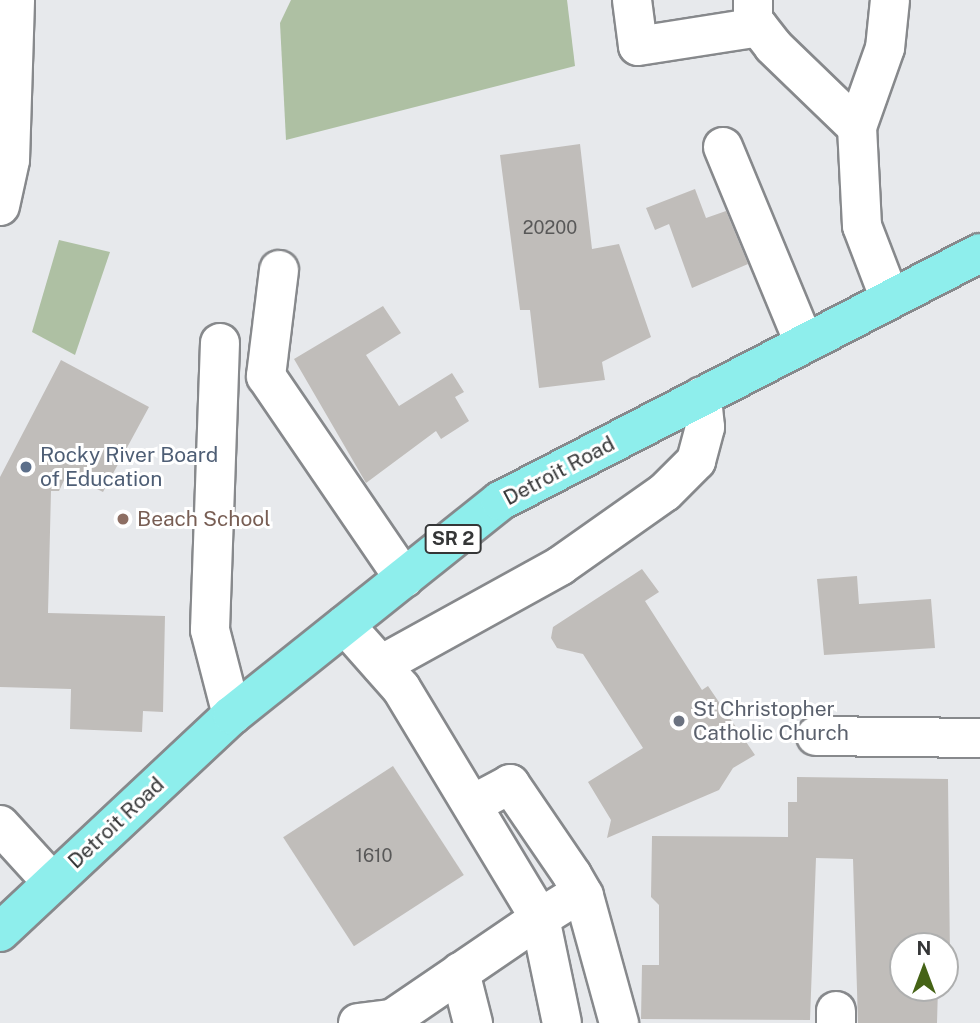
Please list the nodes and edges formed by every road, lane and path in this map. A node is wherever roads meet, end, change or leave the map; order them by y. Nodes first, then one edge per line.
1 (15, 0) edge
2 (632, 0) edge
3 (890, 0) edge
4 (756, 13) edge
5 (857, 127) junction
6 (723, 147) dead end
7 (0, 206) edge
8 (980, 253) edge
9 (279, 270) dead end
10 (890, 299) junction
11 (220, 343) dead end
12 (804, 343) junction
13 (702, 396) junction
14 (404, 578) junction
15 (345, 625) junction
16 (381, 665) junction
17 (232, 715) junction
18 (816, 736) dead end
19 (980, 738) edge
20 (475, 803) junction
21 (0, 825) edge
22 (52, 882) junction
23 (582, 892) junction
24 (540, 918) junction
25 (0, 932) edge
26 (460, 972) junction
27 (381, 1022) edge
28 (473, 1023) edge
29 (562, 1023) edge
30 (619, 1023) edge

1 - 7 street
2 - 4 street
3 - 5 street
4 - 5 street
5 - 10 street
6 - 12 street
8 - 10 main road, Detroit Road / SR 2
9 - 14 street
10 - 12 main road, Detroit Road / SR 2
11 - 17 street
12 - 13 main road, Detroit Road / SR 2
13 - 14 main road, Detroit Road / SR 2
13 - 16 street
14 - 15 main road, Detroit Road / SR 2
15 - 16 street
15 - 17 main road, Detroit Road / SR 2
16 - 20 street
17 - 22 main road, Detroit Road / SR 2
18 - 19 street
20 - 23 street
20 - 24 street
21 - 22 street
22 - 25 main road, Detroit Road / SR 2
23 - 24 street
23 - 30 street
24 - 26 street
24 - 29 street
26 - 27 street
26 - 28 street

